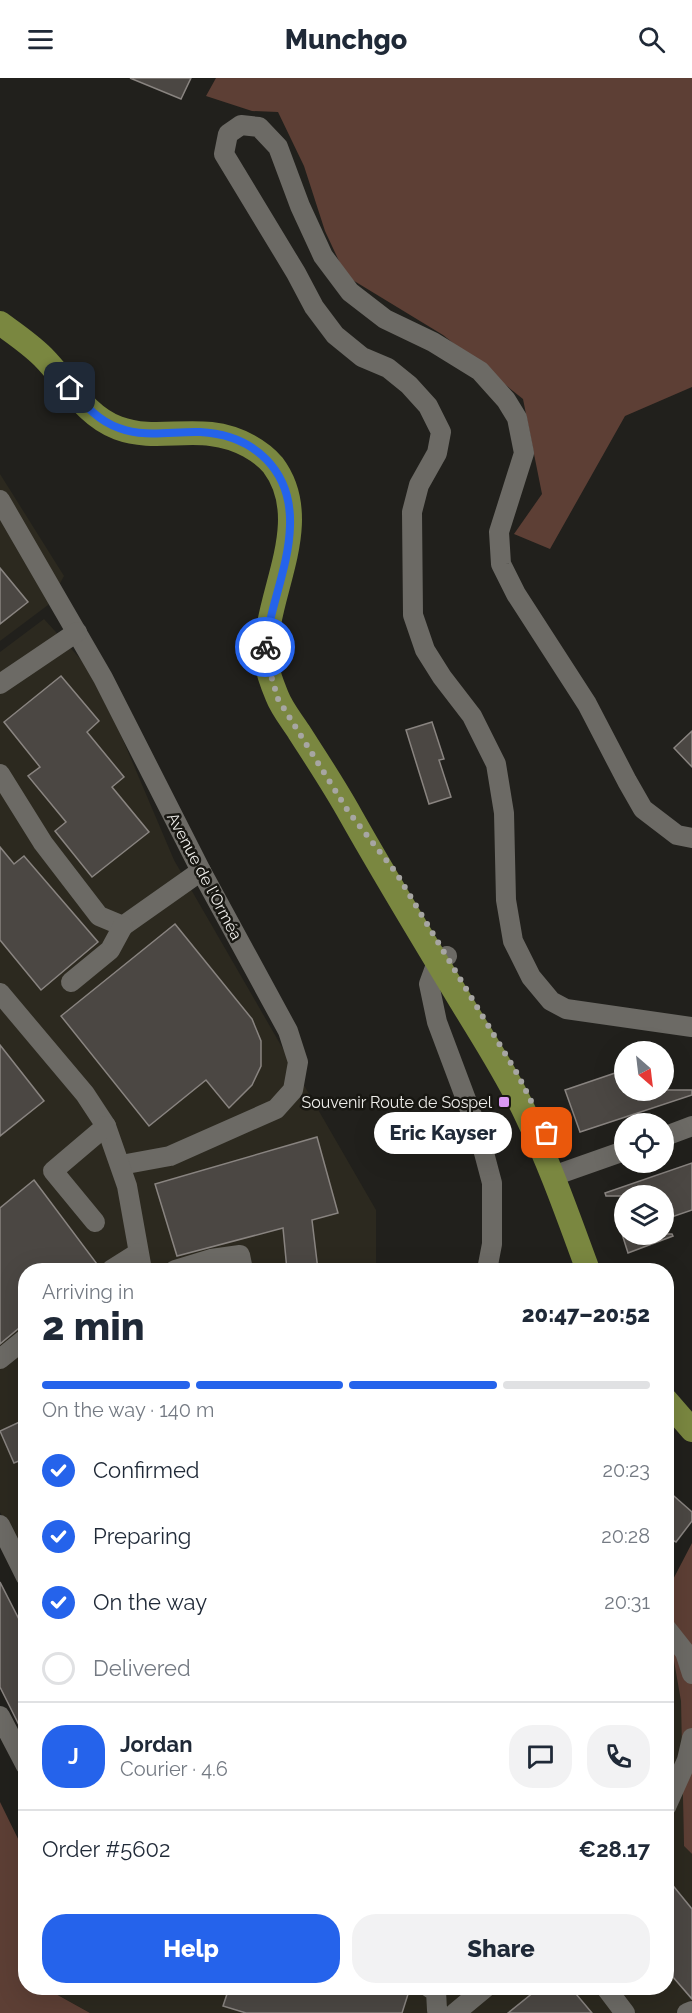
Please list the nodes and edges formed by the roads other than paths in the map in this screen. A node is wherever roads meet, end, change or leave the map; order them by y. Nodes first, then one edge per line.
1 (0, 323) edge
2 (0, 500) edge
3 (76, 632) junction
4 (0, 684) edge
5 (0, 774) edge
6 (692, 838) edge
7 (201, 871) junction
8 (123, 927) junction
9 (442, 959) junction
10 (71, 982) dead end
11 (0, 993) edge
12 (692, 1027) edge
13 (106, 1126) junction
14 (692, 1126) edge
15 (674, 1133) edge
16 (614, 1155) edge
17 (122, 1165) junction
18 (559, 1174) junction
19 (95, 1222) dead end
20 (140, 1262) edge
21 (198, 1263) edge
22 (242, 1263) edge
23 (488, 1263) edge
24 (586, 1263) edge
25 (599, 1263) edge
26 (18, 1344) edge
27 (0, 1359) edge
28 (674, 1409) edge
29 (674, 1427) edge
30 (692, 1430) edge
31 (692, 1447) edge
32 (0, 1525) edge
33 (18, 1561) edge
34 (674, 1640) edge
35 (692, 1674) edge
36 (0, 1716) edge
37 (692, 1738) edge
38 (18, 1751) edge
39 (674, 1789) edge
40 (436, 1995) edge
41 (476, 1995) edge
42 (612, 1995) edge
43 (692, 2011) edge
44 (440, 2013) edge
45 (455, 2013) edge
46 (626, 2013) edge
47 (687, 2013) edge

1 - 9 main road
2 - 3 street, Avenue de l'Orméa
3 - 4 street
3 - 7 street, Avenue de l'Orméa
5 - 8 street
6 - 12 street
7 - 8 street
7 - 17 street, Avenue de l'Orméa
8 - 10 street
9 - 18 main road
9 - 23 street
11 - 13 street
13 - 17 street
13 - 19 street
14 - 15 street
16 - 18 street
17 - 20 street
18 - 24 main road
18 - 25 main road
21 - 22 street
26 - 27 street
28 - 30 main road
29 - 31 main road
32 - 33 street
34 - 35 street
36 - 38 street
37 - 39 street
40 - 44 street
41 - 45 street
42 - 46 street
43 - 47 street

